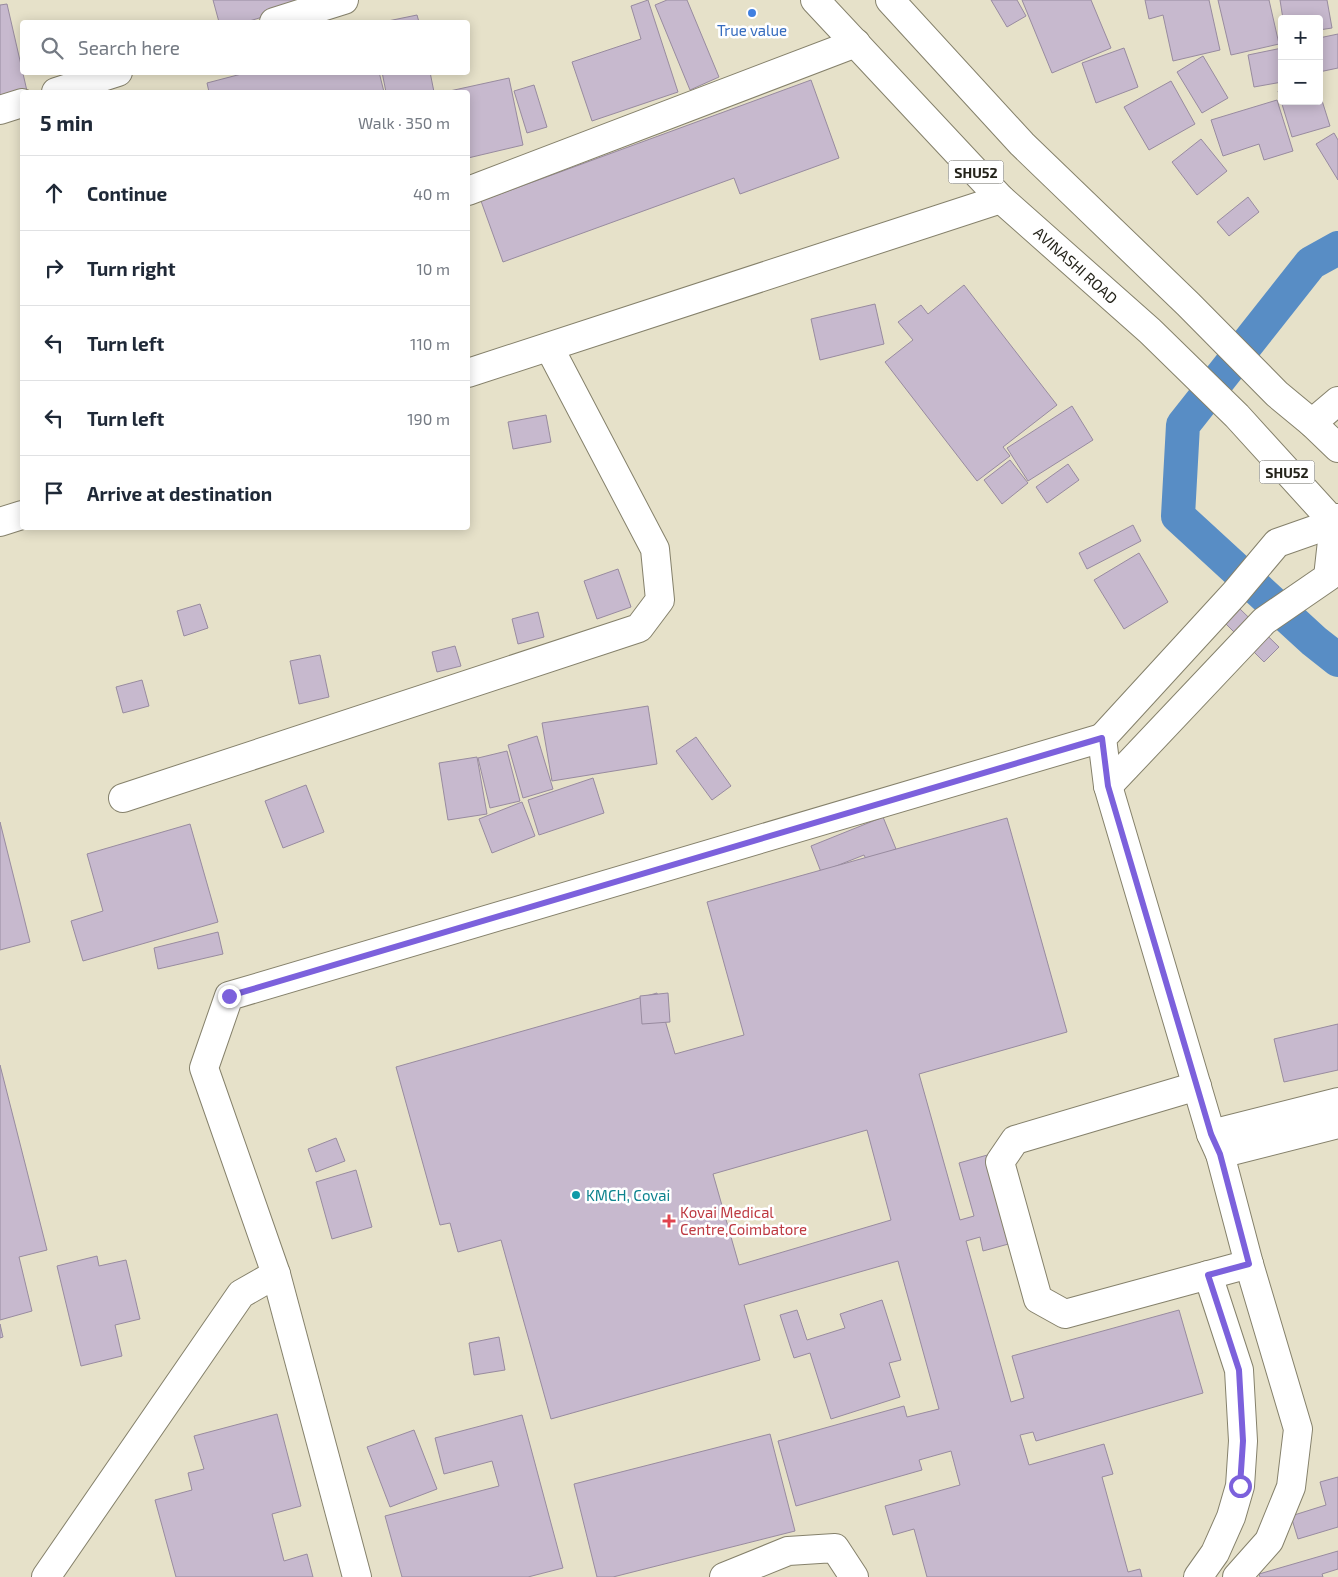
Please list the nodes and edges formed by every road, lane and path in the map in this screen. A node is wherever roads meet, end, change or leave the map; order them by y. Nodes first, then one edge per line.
1 (344, 0) edge
2 (815, 0) edge
3 (890, 0) edge
4 (280, 20) edge
5 (856, 43) junction
6 (109, 75) edge
7 (62, 90) edge
8 (20, 104) edge
9 (0, 110) edge
10 (470, 190) edge
11 (1001, 199) junction
12 (549, 347) junction
13 (470, 372) edge
14 (1338, 401) edge
15 (1312, 423) junction
16 (1338, 448) edge
17 (20, 516) edge
18 (0, 522) edge
19 (1337, 523) edge
20 (1102, 738) junction
21 (1108, 786) junction
22 (123, 798) dead end
23 (1197, 1086) junction
24 (1338, 1102) edge
25 (1338, 1124) edge
26 (1216, 1144) junction
27 (1249, 1264) junction
28 (276, 1274) junction
29 (1208, 1275) junction
30 (46, 1577) edge
31 (356, 1577) edge
32 (724, 1577) edge
33 (854, 1577) edge
34 (1198, 1577) edge
35 (1237, 1577) edge

1 - 4 street
2 - 5 street, AVINASHI ROAD / SHU52
3 - 15 street
5 - 10 street
5 - 11 street, AVINASHI ROAD / SHU52
6 - 7 street
8 - 9 street
11 - 12 street
11 - 19 street, AVINASHI ROAD / SHU52
12 - 13 street
12 - 22 street
14 - 15 street
15 - 16 street
17 - 18 street
19 - 20 street
19 - 21 street
20 - 21 street
20 - 28 street
21 - 23 street
23 - 26 street
23 - 29 street
24 - 26 street
25 - 26 street
26 - 27 street
27 - 29 street
27 - 35 street
28 - 30 street
28 - 31 street
29 - 34 street
32 - 33 street

